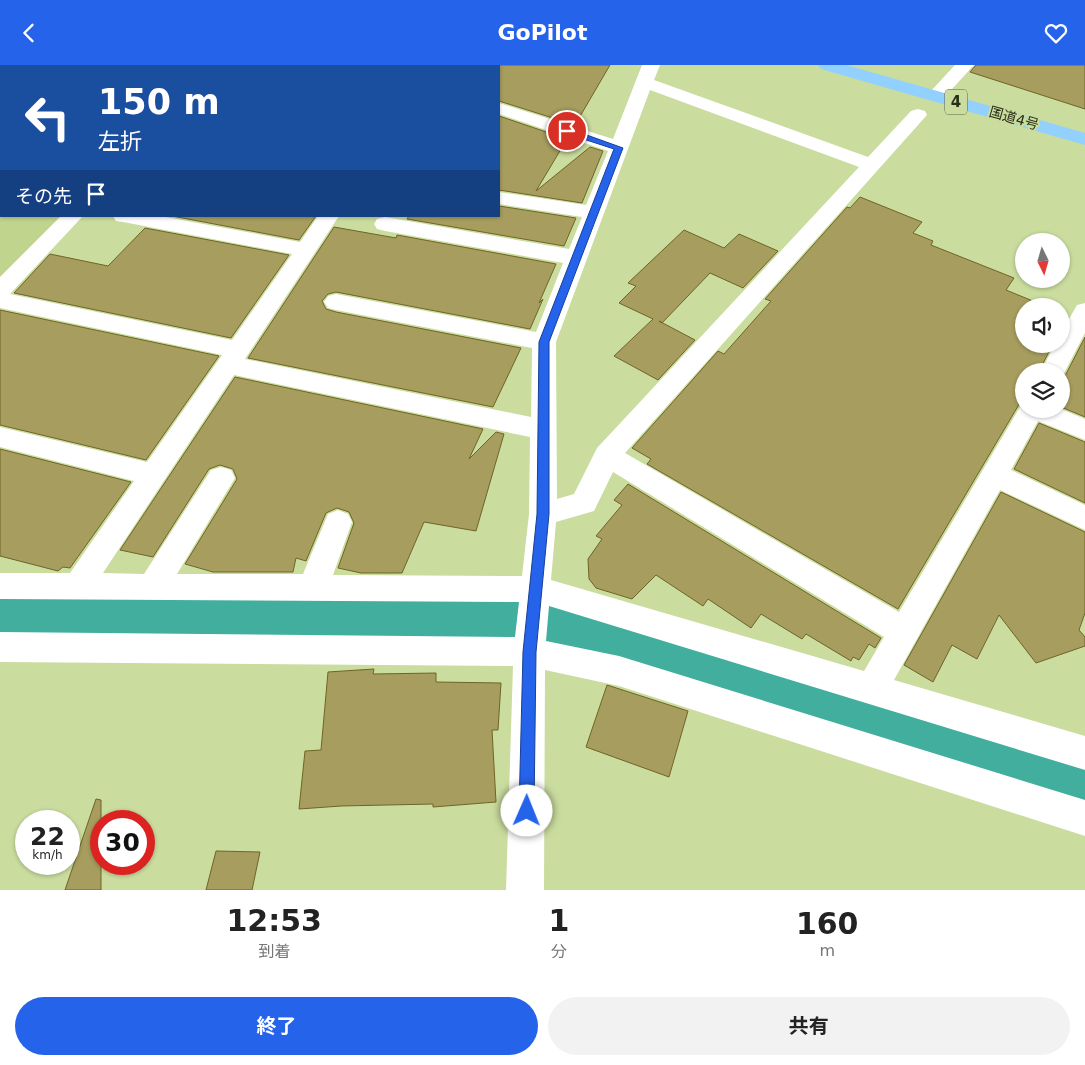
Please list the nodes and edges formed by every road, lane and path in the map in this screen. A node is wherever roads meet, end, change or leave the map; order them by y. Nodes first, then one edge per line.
1 (827, 65) edge
2 (965, 65) edge
3 (648, 74) edge
4 (936, 96) junction
5 (500, 108) edge
6 (918, 115) dead end
7 (1085, 139) edge
8 (619, 148) junction
9 (872, 165) junction
10 (500, 198) edge
11 (594, 213) junction
12 (73, 217) edge
13 (128, 217) edge
14 (328, 217) edge
15 (385, 224) dead end
16 (306, 250) junction
17 (577, 258) junction
18 (0, 291) edge
19 (0, 300) edge
20 (336, 302) dead end
21 (1085, 311) edge
22 (544, 342) junction
23 (234, 357) junction
24 (1056, 363) edge
25 (1027, 418) edge
26 (1058, 418) edge
27 (1085, 430) edge
28 (544, 431) junction
29 (0, 437) edge
30 (607, 455) junction
31 (154, 475) junction
32 (995, 475) junction
33 (221, 477) dead end
34 (543, 514) junction
35 (1085, 518) edge
36 (338, 522) dead end
37 (0, 586) edge
38 (78, 586) junction
39 (152, 586) junction
40 (313, 588) junction
41 (537, 589) junction
42 (904, 632) junction
43 (0, 647) edge
44 (529, 652) junction
45 (872, 689) junction
46 (1085, 753) edge
47 (1085, 818) edge
48 (525, 890) edge

1 - 4 highway, 国道4号 / 4
2 - 4 street
3 - 8 street
3 - 9 street
4 - 7 highway, 国道4号 / 4
5 - 8 street
6 - 9 street
8 - 11 street
9 - 30 street
10 - 11 street
11 - 17 street
12 - 18 street
13 - 16 street
14 - 16 street
15 - 17 street
16 - 23 street
17 - 22 street
19 - 23 street
20 - 22 street
21 - 24 street
22 - 28 street
23 - 28 street
23 - 31 street
25 - 32 street
26 - 27 street
28 - 34 street
29 - 31 street
30 - 34 street
30 - 42 street
31 - 38 street
32 - 35 street
32 - 42 street
33 - 39 street
34 - 41 street
36 - 40 street
37 - 38 street
38 - 39 street
39 - 40 street
40 - 41 street
41 - 44 street
41 - 45 street
42 - 45 street
43 - 44 street
44 - 47 street
44 - 48 street
45 - 46 street

